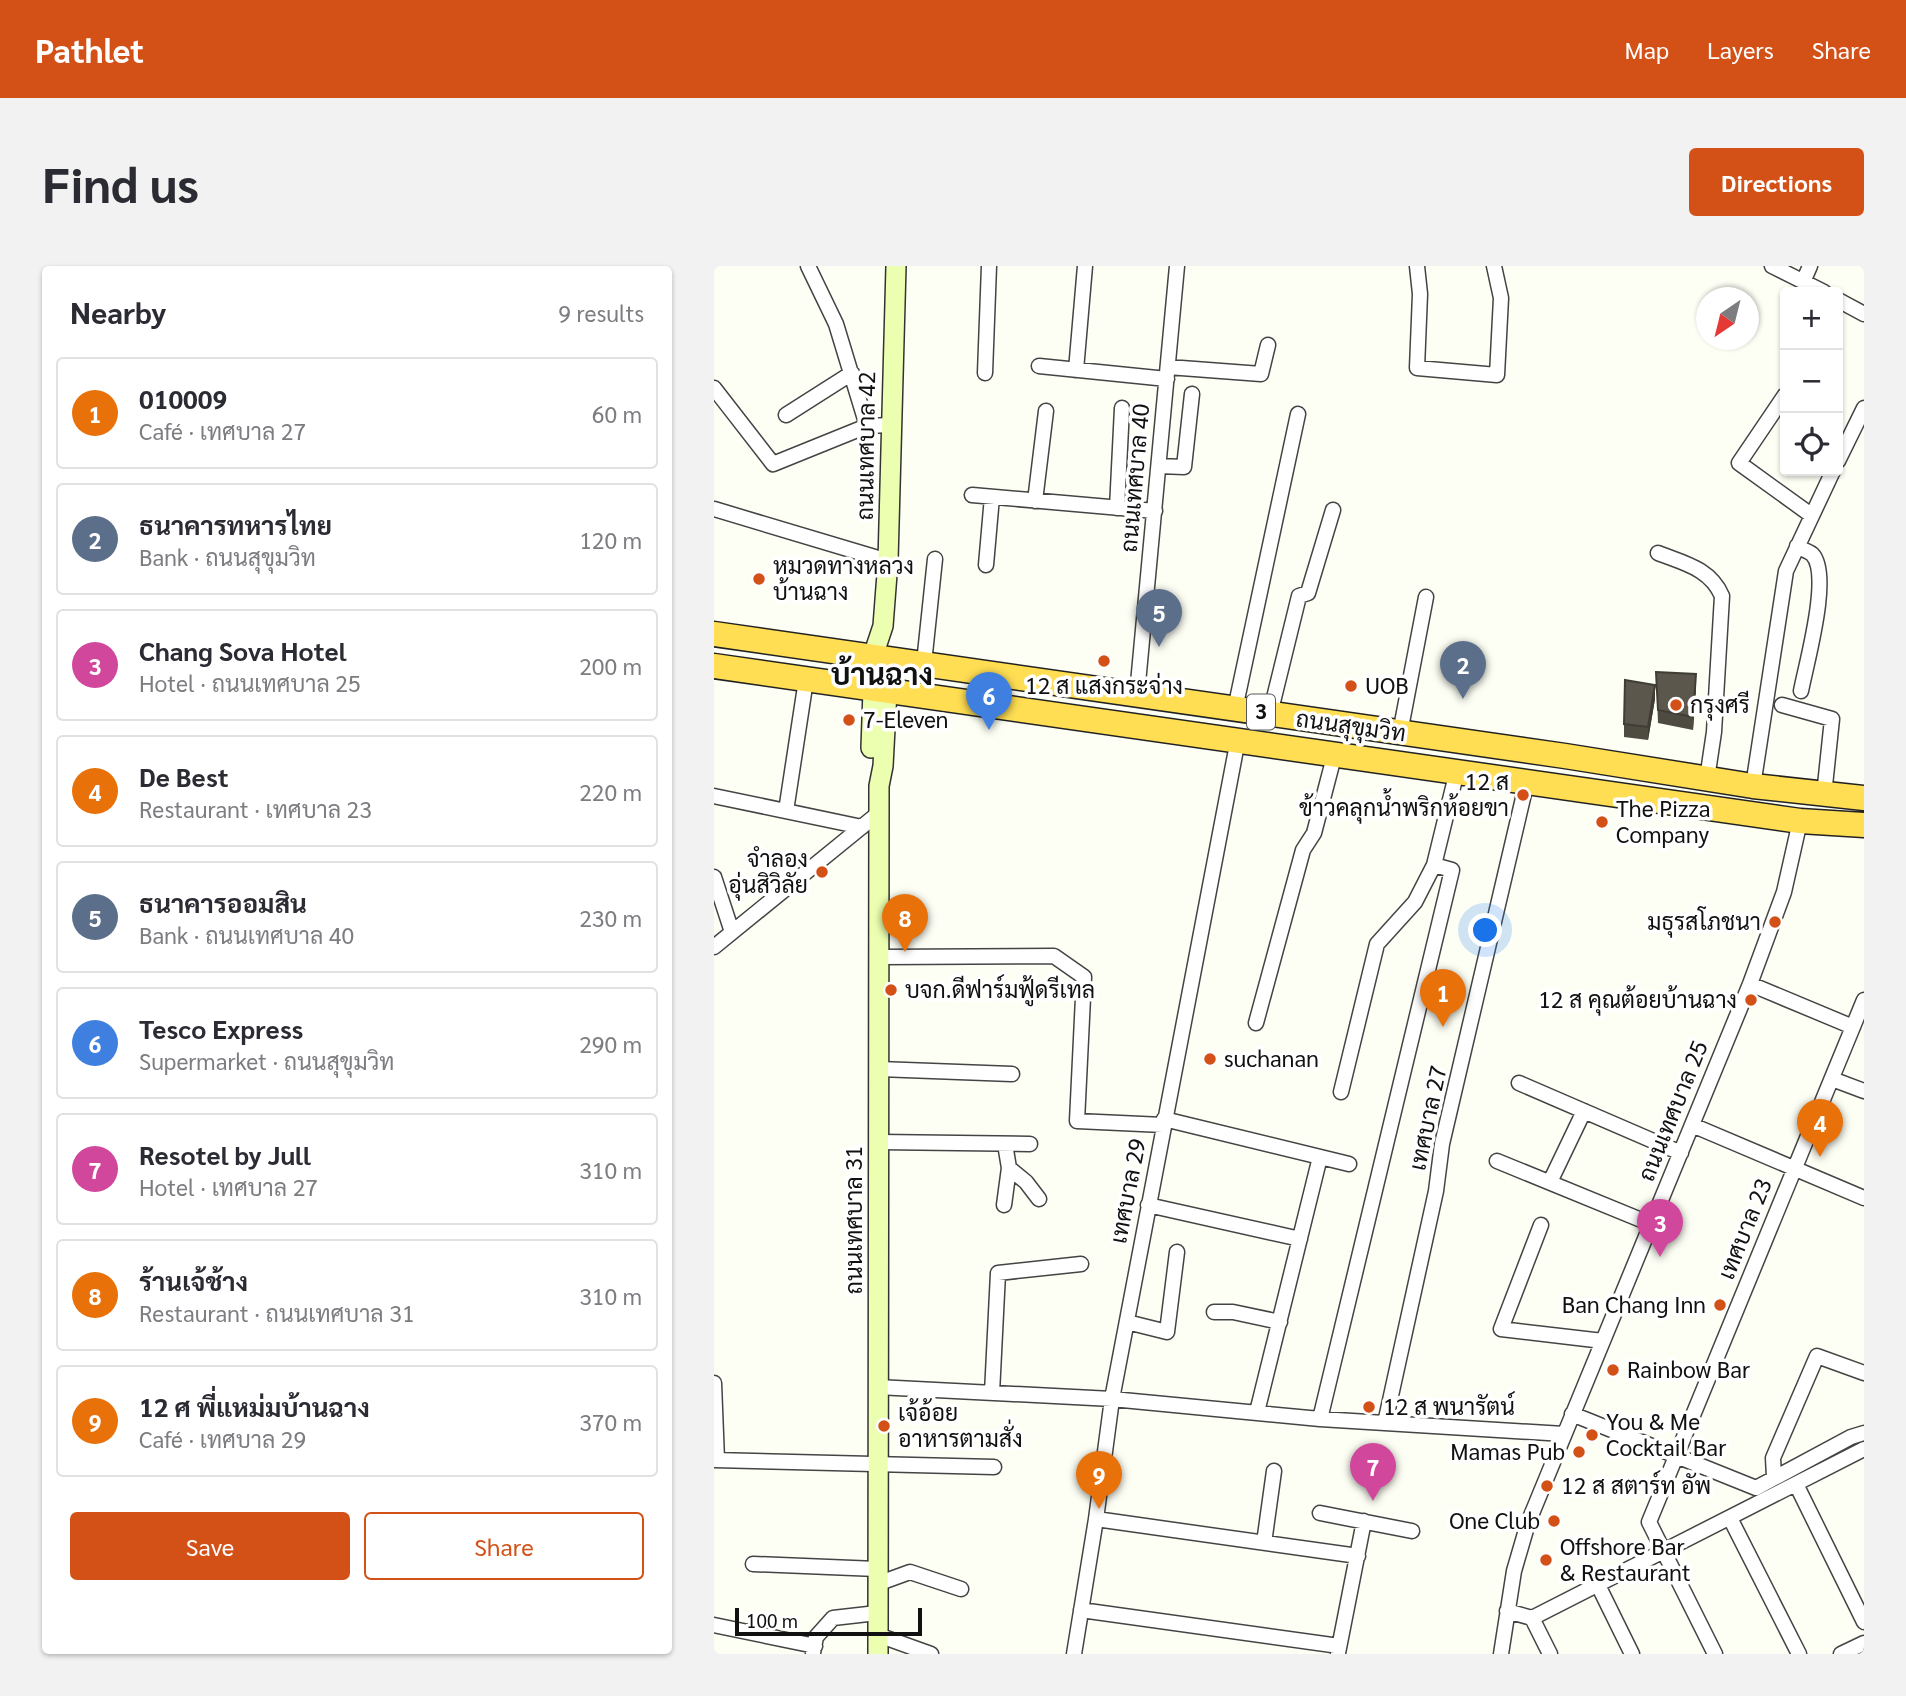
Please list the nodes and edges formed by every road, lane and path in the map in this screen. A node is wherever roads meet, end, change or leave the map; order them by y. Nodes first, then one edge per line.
1 (808, 266) edge
2 (896, 266) edge
3 (989, 266) edge
4 (1085, 266) edge
5 (1177, 266) edge
6 (1417, 266) edge
7 (1494, 266) edge
8 (1772, 266) edge
9 (1810, 266) edge
10 (1803, 282) junction
11 (1814, 287) edge
12 (1843, 303) edge
13 (1864, 314) edge
14 (1268, 345) dead end
15 (1038, 366) dead end
16 (1076, 370) junction
17 (852, 373) junction
18 (985, 373) dead end
19 (1167, 373) junction
20 (714, 388) edge
21 (1192, 394) dead end
22 (1780, 403) edge
23 (1122, 408) dead end
24 (1864, 408) edge
25 (1046, 411) dead end
26 (1298, 414) dead end
27 (786, 415) dead end
28 (891, 425) junction
29 (867, 426) junction
30 (1843, 451) edge
31 (1159, 466) junction
32 (1830, 476) edge
33 (972, 495) dead end
34 (992, 497) junction
35 (1035, 501) junction
36 (1117, 508) junction
37 (714, 509) edge
38 (1333, 510) dead end
39 (1154, 511) junction
40 (1811, 515) junction
41 (1797, 546) junction
42 (1657, 553) dead end
43 (935, 559) dead end
44 (888, 561) junction
45 (986, 565) dead end
46 (1426, 597) dead end
47 (714, 634) edge
48 (881, 657) junction
49 (924, 663) junction
50 (714, 666) edge
51 (806, 680) junction
52 (880, 690) junction
53 (1801, 691) dead end
54 (1137, 694) junction
55 (1782, 705) dead end
56 (1235, 709) junction
57 (1270, 714) junction
58 (1400, 733) junction
59 (1238, 739) junction
60 (1335, 753) junction
61 (1457, 771) junction
62 (1707, 779) junction
63 (1527, 781) junction
64 (1753, 786) junction
65 (1815, 794) junction
66 (714, 796) edge
67 (1864, 798) edge
68 (786, 811) junction
69 (880, 812) junction
70 (1800, 821) junction
71 (1864, 825) edge
72 (862, 827) junction
73 (1434, 865) junction
74 (714, 877) edge
75 (732, 932) junction
76 (714, 947) edge
77 (880, 957) junction
78 (1750, 984) junction
79 (1864, 1000) edge
80 (1256, 1023) dead end
81 (1853, 1027) junction
82 (879, 1069) junction
83 (1012, 1073) dead end
84 (1832, 1079) junction
85 (1519, 1083) dead end
86 (1864, 1091) edge
87 (1341, 1092) dead end
88 (1584, 1111) junction
89 (1164, 1122) junction
90 (1692, 1125) junction
91 (879, 1142) junction
92 (1004, 1144) junction
93 (1030, 1144) dead end
94 (1681, 1153) junction
95 (1320, 1157) junction
96 (1497, 1161) dead end
97 (1349, 1164) dead end
98 (1009, 1168) junction
99 (1794, 1169) junction
100 (1550, 1182) junction
101 (1864, 1198) edge
102 (1039, 1199) dead end
103 (1004, 1205) dead end
104 (1148, 1205) junction
105 (1651, 1224) junction
106 (1541, 1225) dead end
107 (1300, 1239) junction
108 (1177, 1252) dead end
109 (1081, 1264) dead end
110 (1214, 1312) dead end
111 (1127, 1322) junction
112 (1280, 1322) junction
113 (1603, 1341) junction
114 (1864, 1373) edge
115 (714, 1383) edge
116 (877, 1387) junction
117 (992, 1393) junction
118 (1112, 1399) junction
119 (1257, 1412) junction
120 (1572, 1415) junction
121 (1320, 1419) junction
122 (1385, 1423) junction
123 (1864, 1433) edge
124 (1564, 1434) junction
125 (1864, 1450) edge
126 (1676, 1456) junction
127 (716, 1460) edge
128 (877, 1464) junction
129 (994, 1467) dead end
130 (1274, 1471) dead end
131 (1774, 1478) junction
132 (1796, 1484) junction
133 (1320, 1513) dead end
134 (1730, 1518) junction
135 (1097, 1519) junction
136 (1364, 1521) junction
137 (1412, 1531) dead end
138 (1264, 1543) junction
139 (1664, 1551) junction
140 (1358, 1556) junction
141 (753, 1564) dead end
142 (877, 1577) junction
143 (1598, 1585) junction
144 (961, 1589) dead end
145 (1081, 1610) junction
146 (1507, 1611) junction
147 (877, 1613) junction
148 (1532, 1618) junction
149 (1864, 1622) edge
150 (714, 1625) edge
151 (1864, 1643) edge
152 (878, 1645) edge
153 (814, 1650) edge
154 (1339, 1650) edge
155 (931, 1654) edge
156 (1074, 1654) edge
157 (1501, 1654) edge
158 (1550, 1654) edge
159 (1632, 1654) edge
160 (1715, 1654) edge
161 (1799, 1654) edge
162 (1841, 1654) edge

1 - 17 street
2 - 28 main road, ถนนเทศบาล 42
3 - 18 street
4 - 16 street
5 - 19 street, ถนนเทศบาล 40
6 - 7 street
8 - 10 street
9 - 10 street
10 - 11 street
12 - 13 street
14 - 19 street
15 - 16 street
16 - 19 street
17 - 27 street
17 - 29 street
19 - 31 street, ถนนเทศบาล 40
20 - 29 street
21 - 31 street
22 - 40 street
23 - 36 street
24 - 30 street
25 - 35 street
26 - 56 street
28 - 29 street
28 - 44 main road, ถนนเทศบาล 42
31 - 39 street, ถนนเทศบาล 40
32 - 40 street
33 - 34 street
34 - 35 street
34 - 45 street
35 - 36 street
36 - 39 street
37 - 44 street
38 - 57 street
39 - 54 street, ถนนเทศบาล 40
40 - 41 street
41 - 53 street
41 - 64 street
42 - 62 street
43 - 49 street
44 - 48 main road, ถนนเทศบาล 42
46 - 58 street
47 - 48 highway, ถนนสุขุมวิท / 3
48 - 49 highway, ถนนสุขุมวิท / 3
48 - 52 highway
49 - 54 highway, ถนนสุขุมวิท / 3
50 - 51 highway, ถนนสุขุมวิท / 3
51 - 52 highway, ถนนสุขุมวิท / 3
51 - 68 street
52 - 59 highway, ถนนสุขุมวิท / 3
52 - 69 main road, ถนนเทศบาล 31
54 - 56 highway, ถนนสุขุมวิท / 3
55 - 65 street
56 - 57 highway, ถนนสุขุมวิท / 3
57 - 58 highway, ถนนสุขุมวิท / 3
58 - 62 highway, ถนนสุขุมวิท / 3
59 - 60 highway, ถนนสุขุมวิท / 3
59 - 89 street, เทศบาล 29
60 - 61 highway, ถนนสุขุมวิท / 3
60 - 80 street
61 - 63 highway, ถนนสุขุมวิท / 3
61 - 73 street
62 - 64 highway, ถนนสุขุมวิท / 3
63 - 70 highway, ถนนสุขุมวิท / 3
63 - 122 street, เทศบาล 27
64 - 65 highway, ถนนสุขุมวิท / 3
65 - 67 highway, ถนนสุขุมวิท / 3
65 - 70 highway
66 - 68 street
68 - 72 street
69 - 72 street
69 - 77 main road, ถนนเทศบาล 31
70 - 71 highway, ถนนสุขุมวิท / 3
70 - 78 street, ถนนเทศบาล 25
72 - 75 street
73 - 87 street
73 - 121 street
74 - 75 street
75 - 76 street
77 - 82 main road, ถนนเทศบาล 31
77 - 89 street
78 - 81 street
78 - 90 street, ถนนเทศบาล 25
79 - 81 street, เทศบาล 23
81 - 84 street, เทศบาล 23
82 - 83 street
82 - 91 main road, ถนนเทศบาล 31
84 - 86 street
84 - 99 street, เทศบาล 23
85 - 88 street
88 - 94 street
88 - 100 street
89 - 95 street
89 - 104 street, เทศบาล 29
90 - 94 street, ถนนเทศบาล 25
90 - 99 street
91 - 92 street
91 - 116 main road, ถนนเทศบาล 31
92 - 93 street
92 - 98 street
94 - 105 street, ถนนเทศบาล 25
95 - 97 street
95 - 107 street
96 - 100 street
98 - 102 street
98 - 103 street
99 - 101 street
99 - 126 street, เทศบาล 23
100 - 105 street
104 - 107 street
104 - 111 street, เทศบาล 29
105 - 113 street, ถนนเทศบาล 25
106 - 113 street
107 - 112 street
108 - 111 street
109 - 117 street
110 - 112 street
111 - 118 street, เทศบาล 29
112 - 119 street
113 - 120 street, ถนนเทศบาล 25
114 - 131 street
115 - 127 street
116 - 117 street
116 - 128 main road, ถนนเทศบาล 31
117 - 118 street
118 - 119 street
118 - 135 street, เทศบาล 29
119 - 121 street
120 - 124 street, ถนนเทศบาล 25
120 - 126 street
121 - 122 street
122 - 124 street
123 - 131 street
124 - 146 street, ถนนเทศบาล 25
125 - 132 street
126 - 131 street
126 - 139 street, เทศบาล 23
127 - 128 street
128 - 129 street
128 - 142 main road, ถนนเทศบาล 31
130 - 138 street
132 - 134 street
132 - 149 street
133 - 136 street
134 - 139 street
134 - 161 street
135 - 138 street
135 - 145 street, เทศบาล 29
136 - 137 street
136 - 140 street
138 - 140 street
139 - 143 street
139 - 160 street, เทศบาล 23
140 - 154 street
141 - 142 street
142 - 144 street
142 - 147 main road, ถนนเทศบาล 31
143 - 148 street
143 - 159 street
145 - 154 street
145 - 156 street, เทศบาล 29
146 - 148 street
146 - 157 street, ถนนเทศบาล 25
147 - 152 main road, ถนนเทศบาล 31
147 - 153 street
148 - 158 street
150 - 153 street
151 - 162 street
152 - 155 street

